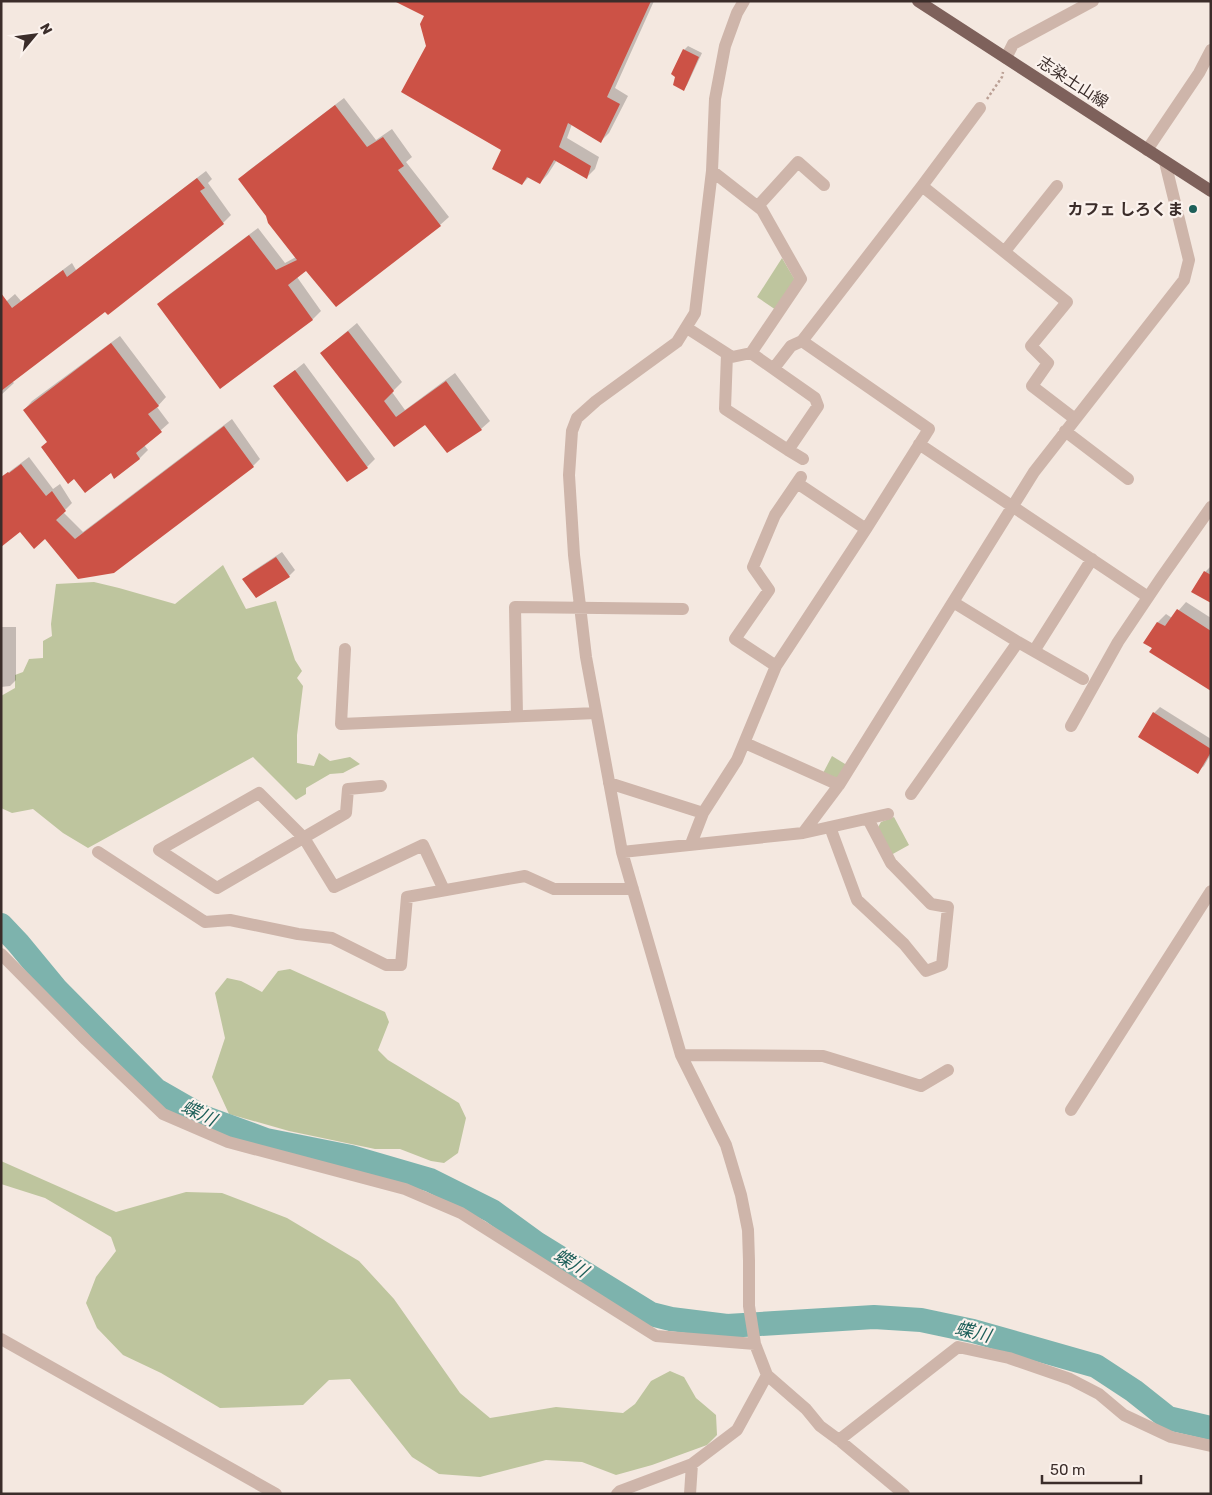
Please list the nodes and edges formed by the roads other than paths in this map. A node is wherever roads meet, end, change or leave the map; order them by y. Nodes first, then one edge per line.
1 (744, 1) edge
2 (918, 1) edge
3 (1094, 1) edge
4 (1211, 50) edge
5 (1006, 58) junction
6 (980, 108) road end
7 (1147, 150) junction
8 (1165, 162) junction
9 (712, 171) junction
10 (824, 185) dead end
11 (922, 186) junction
12 (1057, 186) dead end
13 (1211, 191) edge
14 (758, 206) junction
15 (1004, 251) junction
16 (687, 328) junction
17 (802, 341) junction
18 (752, 353) junction
19 (727, 354) junction
20 (774, 368) junction
21 (1075, 419) junction
22 (1065, 432) junction
23 (920, 444) junction
24 (788, 450) junction
25 (802, 459) dead end
26 (1128, 479) dead end
27 (1013, 506) junction
28 (1211, 507) edge
29 (866, 530) junction
30 (1092, 559) junction
31 (1148, 597) junction
32 (954, 602) junction
33 (580, 608) junction
34 (683, 609) dead end
35 (1018, 642) junction
36 (345, 649) dead end
37 (1034, 651) junction
38 (776, 666) junction
39 (1083, 679) dead end
40 (596, 713) junction
41 (517, 716) junction
42 (1071, 726) dead end
43 (745, 743) junction
44 (609, 783) junction
45 (839, 785) junction
46 (381, 786) dead end
47 (911, 794) dead end
48 (703, 813) junction
49 (888, 814) dead end
50 (868, 819) junction
51 (830, 828) junction
52 (803, 833) junction
53 (304, 838) junction
54 (691, 844) junction
55 (98, 852) dead end
56 (622, 852) junction
57 (632, 889) junction
58 (444, 890) junction
59 (1211, 891) edge
60 (1, 954) edge
61 (680, 1055) junction
62 (948, 1070) dead end
63 (1071, 1110) dead end
64 (1, 1339) edge
65 (756, 1344) junction
66 (768, 1375) junction
67 (839, 1440) junction
68 (1211, 1446) edge
69 (692, 1464) junction
70 (276, 1494) edge
71 (616, 1494) edge
72 (690, 1494) edge
73 (904, 1494) edge

1 - 9 street
2 - 5 main road, 志染土山線
3 - 5 street
4 - 7 street
5 - 7 main road, 志染土山線
6 - 11 street
7 - 8 main road, 志染土山線
8 - 13 main road, 志染土山線
8 - 21 street
9 - 14 street
9 - 16 street
10 - 14 street
11 - 15 street
11 - 17 street
12 - 15 street
14 - 18 street
15 - 21 street
16 - 19 street
16 - 33 street
17 - 20 street
17 - 23 street
18 - 19 street
18 - 20 street
19 - 24 street
20 - 24 street
21 - 22 street
22 - 26 street
22 - 27 street
23 - 27 street
23 - 29 street
24 - 25 street
27 - 30 street
27 - 32 street
28 - 31 street
29 - 38 street
29 - 38 street
30 - 31 street
30 - 37 street
31 - 42 street
32 - 35 street
32 - 45 street
33 - 34 street
33 - 40 street
33 - 41 street
35 - 37 street
35 - 47 street
36 - 41 street
37 - 39 street
38 - 43 street
40 - 41 street
40 - 44 street
43 - 45 street
43 - 48 street
44 - 48 street
44 - 56 street
45 - 52 street
46 - 53 street
48 - 54 street
49 - 50 street
50 - 51 street
50 - 51 street
51 - 52 street
52 - 54 street
53 - 53 street
53 - 58 street
54 - 56 street
55 - 58 street
56 - 57 street
57 - 58 street
57 - 61 street
59 - 63 street
60 - 65 street
61 - 62 street
61 - 65 street
64 - 70 street
65 - 66 street
66 - 67 street
66 - 69 street
67 - 68 street
67 - 73 street
69 - 71 street
69 - 72 street

